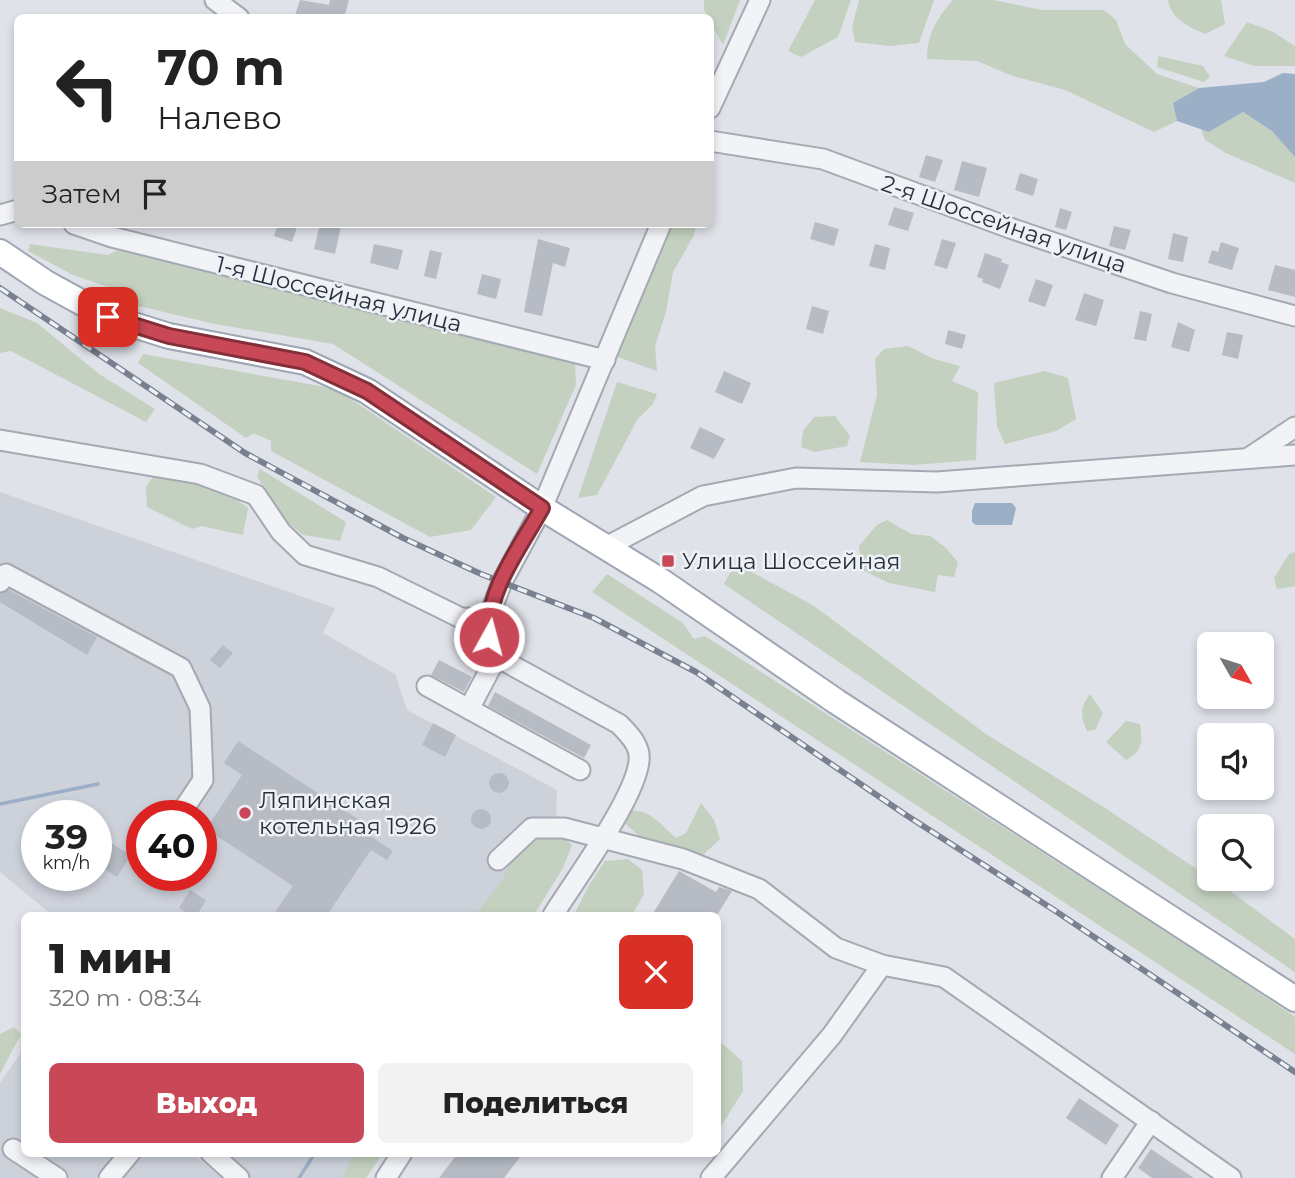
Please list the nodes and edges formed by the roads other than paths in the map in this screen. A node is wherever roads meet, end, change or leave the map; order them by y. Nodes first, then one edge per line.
1 (215, 0) edge
2 (760, 0) edge
3 (234, 14) edge
4 (714, 99) edge
5 (714, 142) edge
6 (86, 228) edge
7 (659, 228) edge
8 (0, 252) edge
9 (1295, 316) edge
10 (605, 360) junction
11 (1295, 427) edge
12 (0, 440) edge
13 (1295, 455) edge
14 (1249, 458) junction
15 (542, 508) junction
16 (606, 547) junction
17 (0, 582) edge
18 (488, 619) junction
19 (498, 654) junction
20 (426, 686) dead end
21 (469, 709) junction
22 (580, 770) dead end
23 (190, 800) edge
24 (602, 838) junction
25 (498, 860) dead end
26 (555, 912) edge
27 (882, 965) junction
28 (1295, 999) edge
29 (1151, 1121) junction
30 (13, 1149) dead end
31 (21, 1154) edge
32 (25, 1157) edge
33 (127, 1157) edge
34 (215, 1157) edge
35 (399, 1157) edge
36 (57, 1178) edge
37 (110, 1178) edge
38 (239, 1178) edge
39 (386, 1178) edge
40 (710, 1178) edge
41 (1112, 1178) edge
42 (1231, 1178) edge

1 - 3 street
2 - 4 street
5 - 9 street, 2-я Шоссейная улица
6 - 10 street, 1-я Шоссейная улица
7 - 10 street
8 - 15 main road
10 - 15 street
11 - 14 street
12 - 18 street
13 - 14 street
14 - 16 street
15 - 16 main road
15 - 18 street
16 - 28 main road
17 - 23 street
18 - 19 street
19 - 21 street
19 - 24 street
20 - 21 street
21 - 22 street
24 - 25 street
24 - 26 street
24 - 27 street
27 - 29 street
27 - 40 street
29 - 41 street
29 - 42 street
30 - 31 street
32 - 36 street
33 - 37 street
34 - 38 street
35 - 39 street

